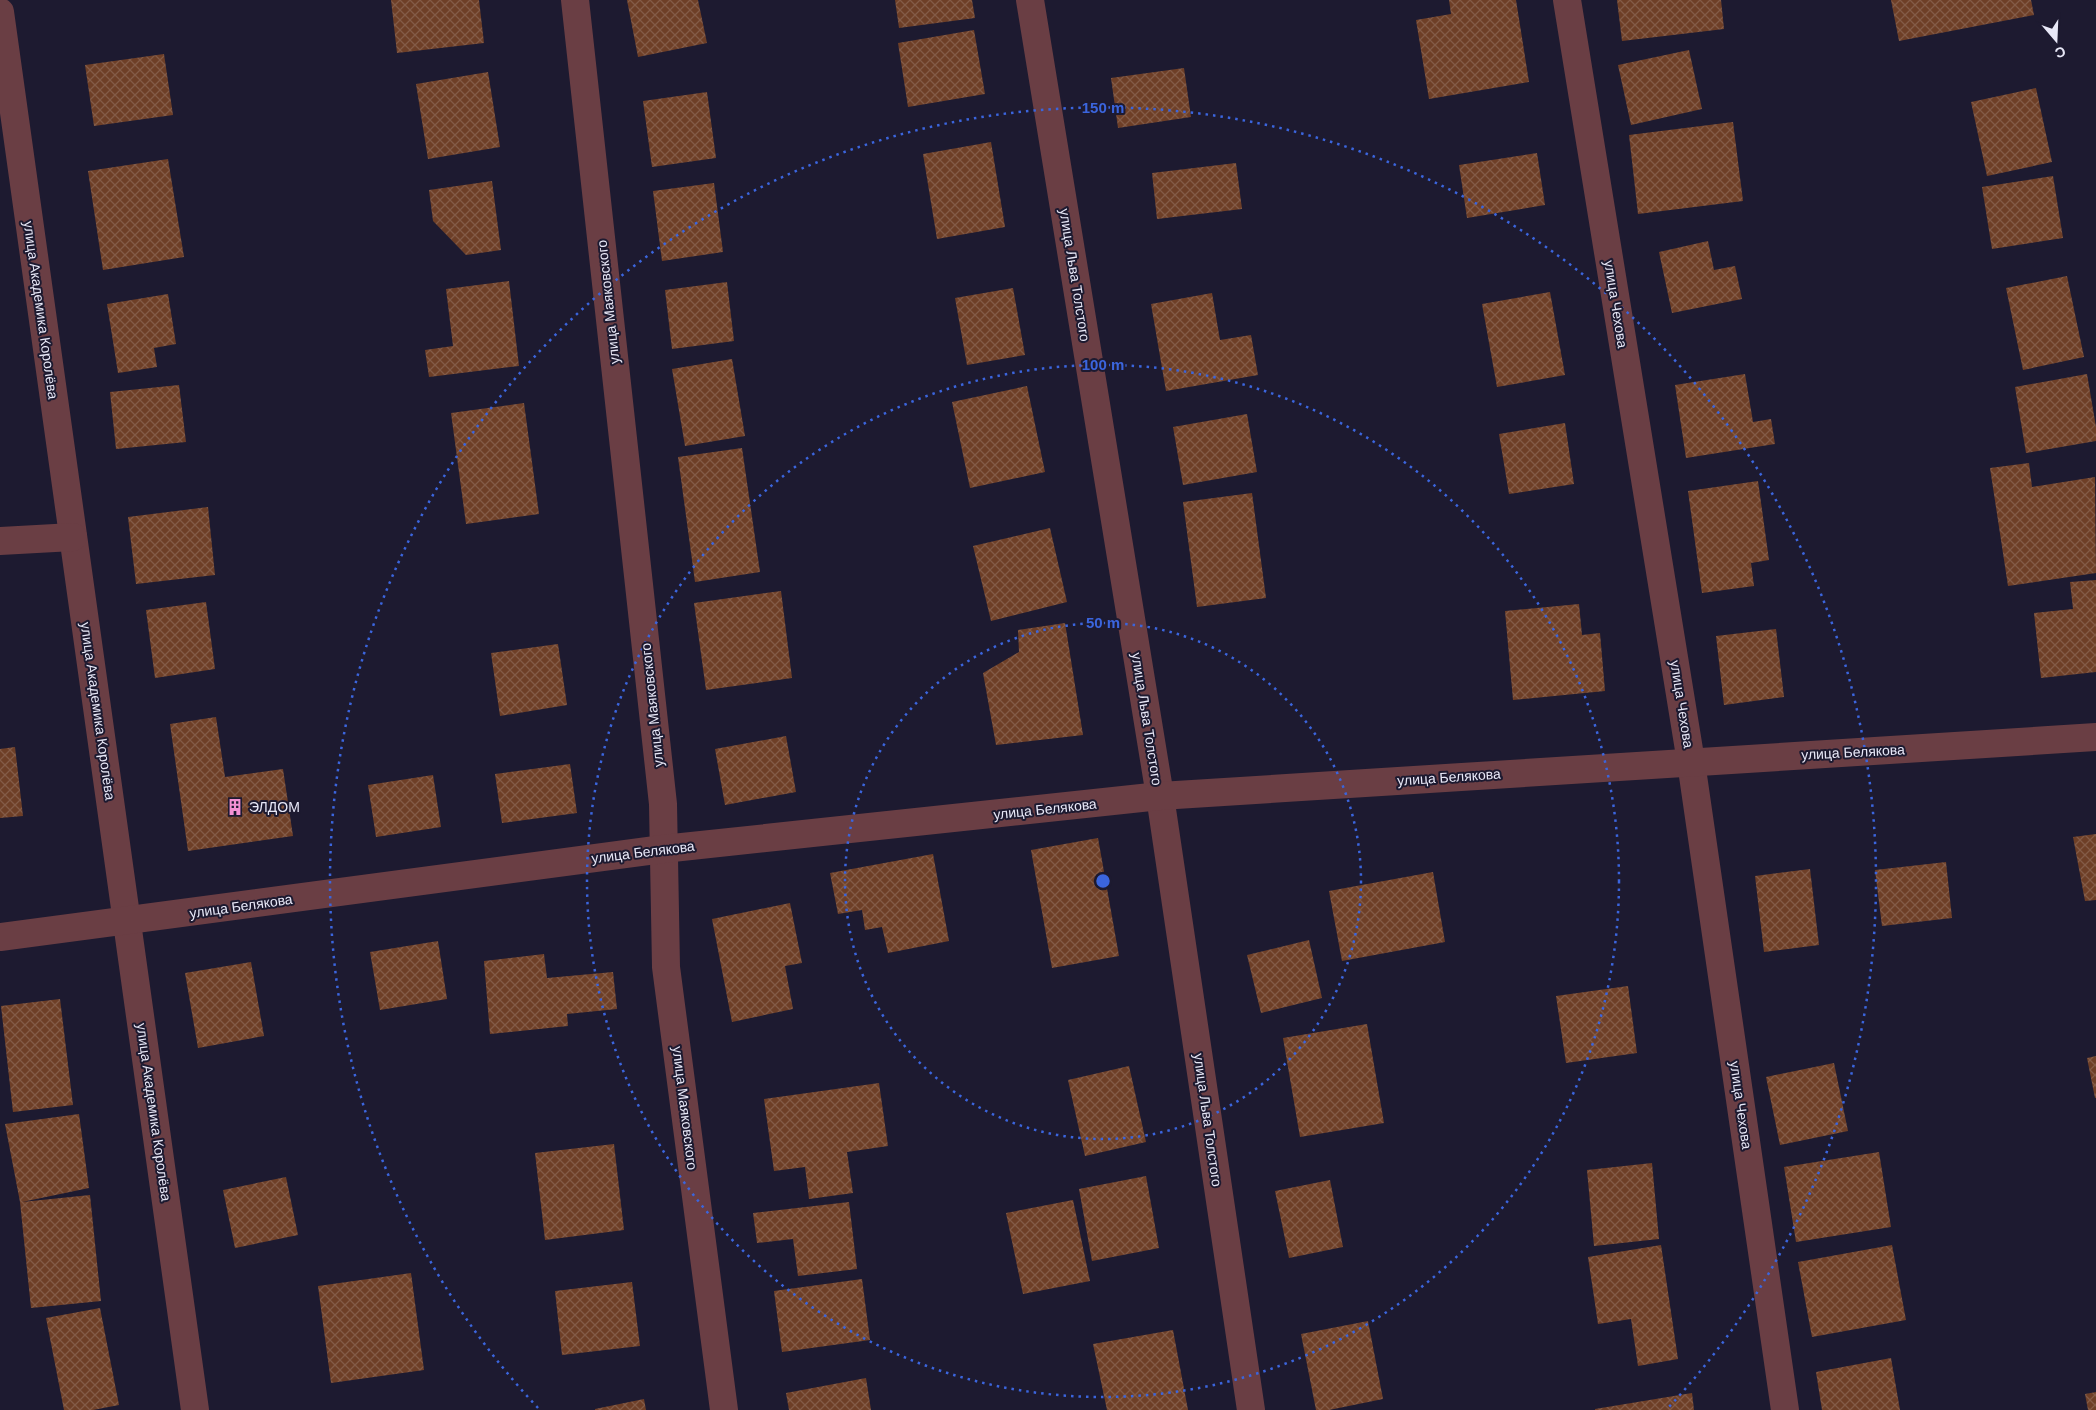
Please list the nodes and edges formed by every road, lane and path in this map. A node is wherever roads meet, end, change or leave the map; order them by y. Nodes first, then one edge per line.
1 (575, 0) edge
2 (1030, 0) edge
3 (1566, 0) edge
4 (0, 12) edge
5 (74, 537) junction
6 (0, 541) edge
7 (2096, 737) edge
8 (1691, 762) junction
9 (1160, 796) junction
10 (663, 849) junction
11 (128, 921) junction
12 (0, 937) edge
13 (195, 1410) edge
14 (724, 1410) edge
15 (1251, 1410) edge
16 (1785, 1410) edge

1 - 10 street, улица Маяковского
2 - 9 street, улица Льва Толстого
3 - 8 street, улица Чехова
4 - 5 street, улица Академика Королёва
5 - 6 street
5 - 11 street, улица Академика Королёва
7 - 8 street, улица Белякова
8 - 9 street, улица Белякова
8 - 16 street, улица Чехова
9 - 10 street, улица Белякова
9 - 15 street, улица Льва Толстого
10 - 11 street, улица Белякова
10 - 14 street, улица Маяковского
11 - 12 street, улица Белякова
11 - 13 street, улица Академика Королёва

